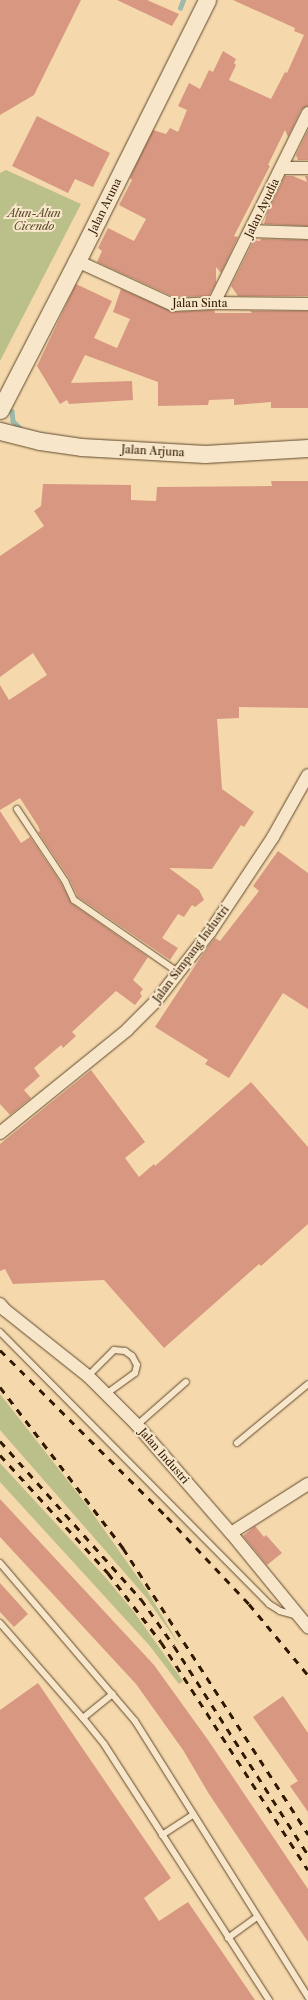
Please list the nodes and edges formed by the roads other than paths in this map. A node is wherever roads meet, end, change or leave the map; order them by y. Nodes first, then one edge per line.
1 (207, 0) edge
2 (308, 113) edge
3 (281, 168) junction
4 (308, 168) edge
5 (250, 231) junction
6 (308, 233) edge
7 (78, 261) junction
8 (214, 303) junction
9 (308, 304) edge
10 (0, 410) edge
11 (0, 432) edge
12 (308, 448) edge
13 (308, 775) edge
14 (16, 809) dead end
15 (179, 973) junction
16 (0, 1133) edge
17 (0, 1304) edge
18 (0, 1332) edge
19 (88, 1376) junction
20 (186, 1382) dead end
21 (308, 1384) edge
22 (106, 1394) junction
23 (137, 1425) junction
24 (237, 1443) dead end
25 (308, 1484) edge
26 (230, 1533) junction
27 (0, 1563) edge
28 (300, 1617) junction
29 (0, 1623) edge
30 (308, 1627) edge
31 (113, 1694) junction
32 (83, 1718) junction
33 (193, 1815) junction
34 (162, 1835) junction
35 (257, 1917) junction
36 (228, 1938) junction
37 (308, 1997) edge
38 (269, 2000) edge

1 - 7 street, Jalan Aruna
2 - 3 street, Jalan Ayudia
3 - 4 street
3 - 5 street, Jalan Ayudia
5 - 6 street
5 - 8 street, Jalan Ayudia
7 - 8 street, Jalan Sinta
7 - 10 street, Jalan Aruna
8 - 9 street, Jalan Sinta
11 - 12 street, Jalan Arjuna
13 - 15 street, Jalan Simpang Industri
14 - 15 lane
15 - 16 street, Jalan Simpang Industri
17 - 19 street, Jalan Industri
18 - 28 lane
19 - 22 street, Jalan Industri
19 - 22 lane
20 - 23 lane
21 - 24 lane
22 - 23 street, Jalan Industri
23 - 26 street, Jalan Industri
25 - 26 street
26 - 28 street, Jalan Industri
27 - 31 lane
28 - 30 street, Jalan Industri
29 - 32 lane
31 - 32 lane
31 - 33 lane
32 - 34 lane
33 - 34 lane
33 - 35 lane
34 - 36 lane
35 - 36 lane
35 - 37 lane
36 - 38 lane

